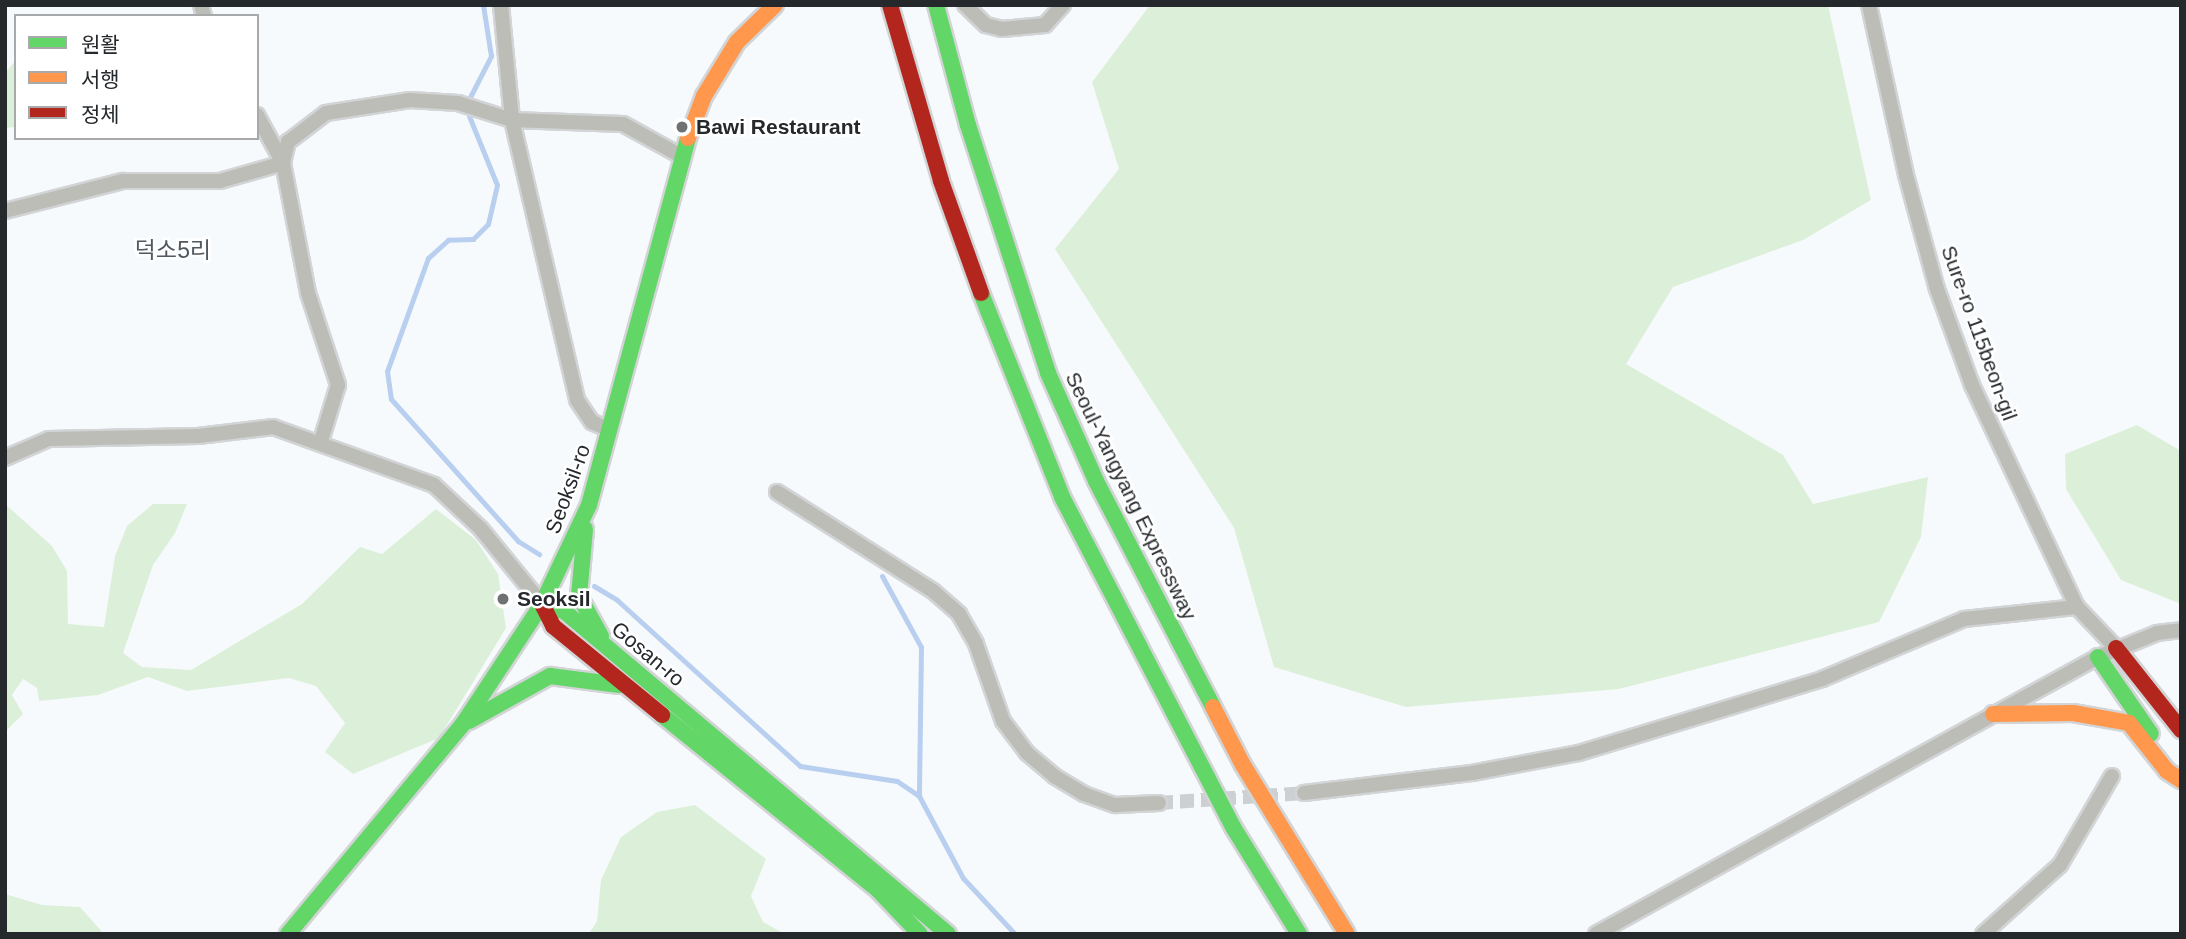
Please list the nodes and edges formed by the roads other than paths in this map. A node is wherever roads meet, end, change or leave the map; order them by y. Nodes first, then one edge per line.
1 (501, 5) edge
2 (775, 5) edge
3 (890, 5) edge
4 (936, 5) edge
5 (965, 5) edge
6 (1063, 5) edge
7 (1869, 5) edge
8 (259, 119) edge
9 (512, 120) junction
10 (681, 156) junction
11 (283, 163) junction
12 (5, 211) edge
13 (610, 430) junction
14 (321, 441) junction
15 (6, 462) edge
16 (776, 492) dead end
17 (589, 505) junction
18 (542, 604) junction
19 (2077, 607) junction
20 (2181, 631) edge
21 (607, 646) junction
22 (2116, 648) junction
23 (2098, 657) junction
24 (623, 686) junction
25 (1993, 714) junction
26 (463, 724) junction
27 (2181, 730) edge
28 (2112, 776) dead end
29 (2181, 779) edge
30 (1304, 793) tunnel mouth
31 (1159, 803) tunnel mouth
32 (288, 934) edge
33 (920, 934) edge
34 (948, 934) edge
35 (1299, 934) edge
36 (1347, 934) edge
37 (1596, 934) edge
38 (1983, 934) edge

1 - 9 street
2 - 10 main road, Seoksil-ro
3 - 35 main road
4 - 36 main road, Seoul-Yangyang Expressway
5 - 6 street
7 - 19 street, Sure-ro 115beon-gil
8 - 11 street
9 - 10 street
9 - 11 street
9 - 13 street
10 - 13 main road, Seoksil-ro
11 - 12 street
11 - 14 street
13 - 17 main road, Seoksil-ro
14 - 15 street
14 - 18 street
16 - 31 street
17 - 18 main road, Seoksil-ro
17 - 21 main road
18 - 21 main road, Gosan-ro
18 - 24 main road, Gosan-ro
18 - 26 main road, Seoksil-ro
19 - 22 street, Sure-ro 115beon-gil
19 - 30 street
20 - 22 street
21 - 34 main road, Gosan-ro
22 - 23 street
22 - 27 main road
23 - 25 street
23 - 29 main road
24 - 26 main road
24 - 33 main road, Gosan-ro
25 - 29 main road
25 - 37 street
26 - 32 main road, Seoksil-ro
28 - 38 street

